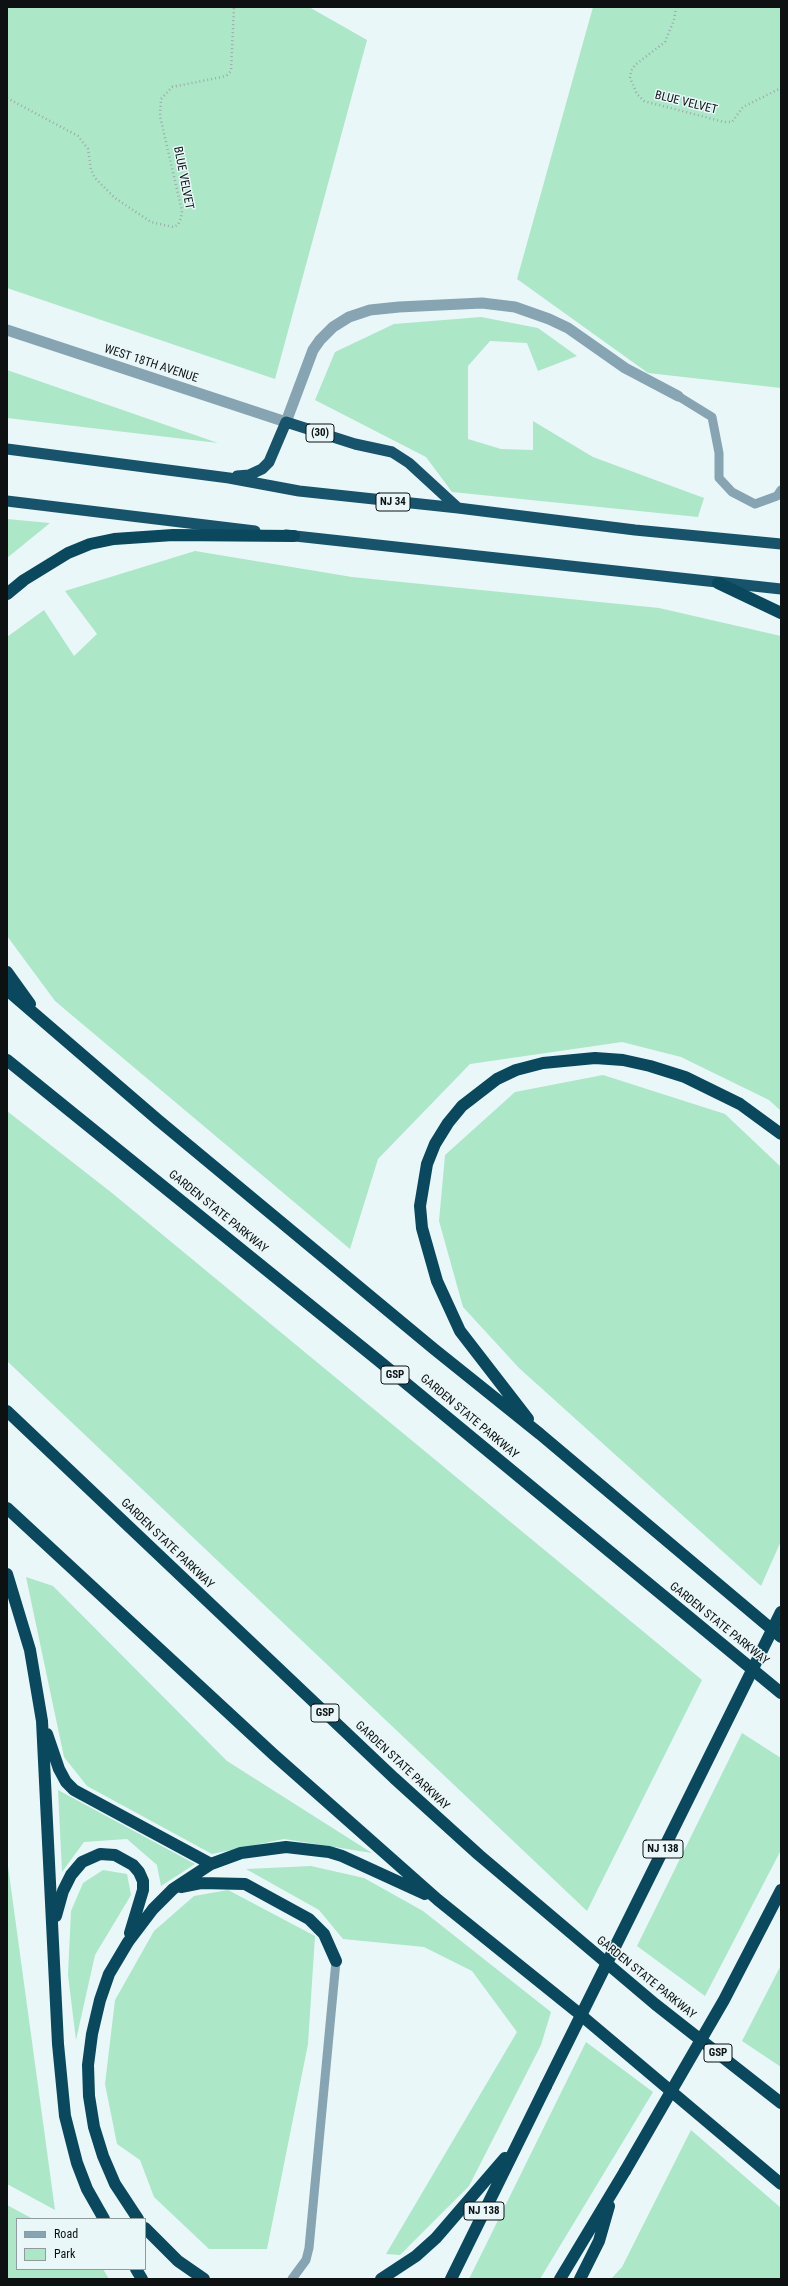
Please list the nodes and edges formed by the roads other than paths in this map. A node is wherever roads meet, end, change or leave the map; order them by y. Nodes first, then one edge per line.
1 (7, 330) edge
2 (678, 396) joint
3 (286, 422) junction
4 (7, 449) edge
5 (229, 478) junction
6 (781, 490) edge
7 (7, 501) edge
8 (458, 508) junction
9 (294, 536) junction
10 (781, 544) edge
11 (718, 583) junction
12 (781, 588) edge
13 (7, 594) edge
14 (781, 613) edge
15 (7, 972) edge
16 (7, 990) edge
17 (41, 1017) junction
18 (7, 1060) edge
19 (781, 1134) edge
20 (7, 1411) edge
21 (540, 1434) junction
22 (7, 1508) edge
23 (7, 1574) edge
24 (781, 1612) edge
25 (781, 1637) edge
26 (781, 1693) edge
27 (42, 1721) junction
28 (211, 1864) junction
29 (174, 1889) junction
30 (781, 1890) edge
31 (438, 1900) junction
32 (53, 1927) junction
33 (128, 1942) junction
34 (336, 1961) joint
35 (781, 2103) edge
36 (517, 2143) junction
37 (781, 2184) edge
38 (614, 2191) junction
39 (103, 2218) edge
40 (137, 2218) edge
41 (146, 2229) edge
42 (137, 2270) edge
43 (142, 2279) edge
44 (204, 2279) edge
45 (292, 2279) edge
46 (381, 2279) edge
47 (451, 2279) edge
48 (560, 2279) edge
49 (580, 2279) edge

1 - 3 street, WEST 18TH AVENUE
2 - 3 street
2 - 6 lane
3 - 5 highway
3 - 8 highway, (30)
4 - 5 highway, NJ 34
5 - 8 highway, NJ 34
7 - 9 highway
8 - 10 highway, NJ 34
9 - 11 highway
9 - 13 highway
11 - 12 highway
11 - 14 highway
15 - 17 highway
16 - 17 highway
17 - 21 highway
18 - 26 highway, GARDEN STATE PARKWAY / GSP
19 - 21 highway
20 - 35 highway, GARDEN STATE PARKWAY / GSP
21 - 25 highway
22 - 31 highway
23 - 27 highway
24 - 36 highway, NJ 138, bridge
27 - 28 highway
27 - 32 highway
28 - 29 highway
28 - 31 highway
29 - 33 highway
29 - 34 highway
30 - 38 highway, bridge
31 - 37 highway
32 - 33 highway
32 - 39 highway
33 - 40 highway
34 - 45 lane
36 - 46 highway
36 - 47 highway, NJ 138
38 - 48 highway
38 - 49 highway
41 - 44 highway
42 - 43 highway

